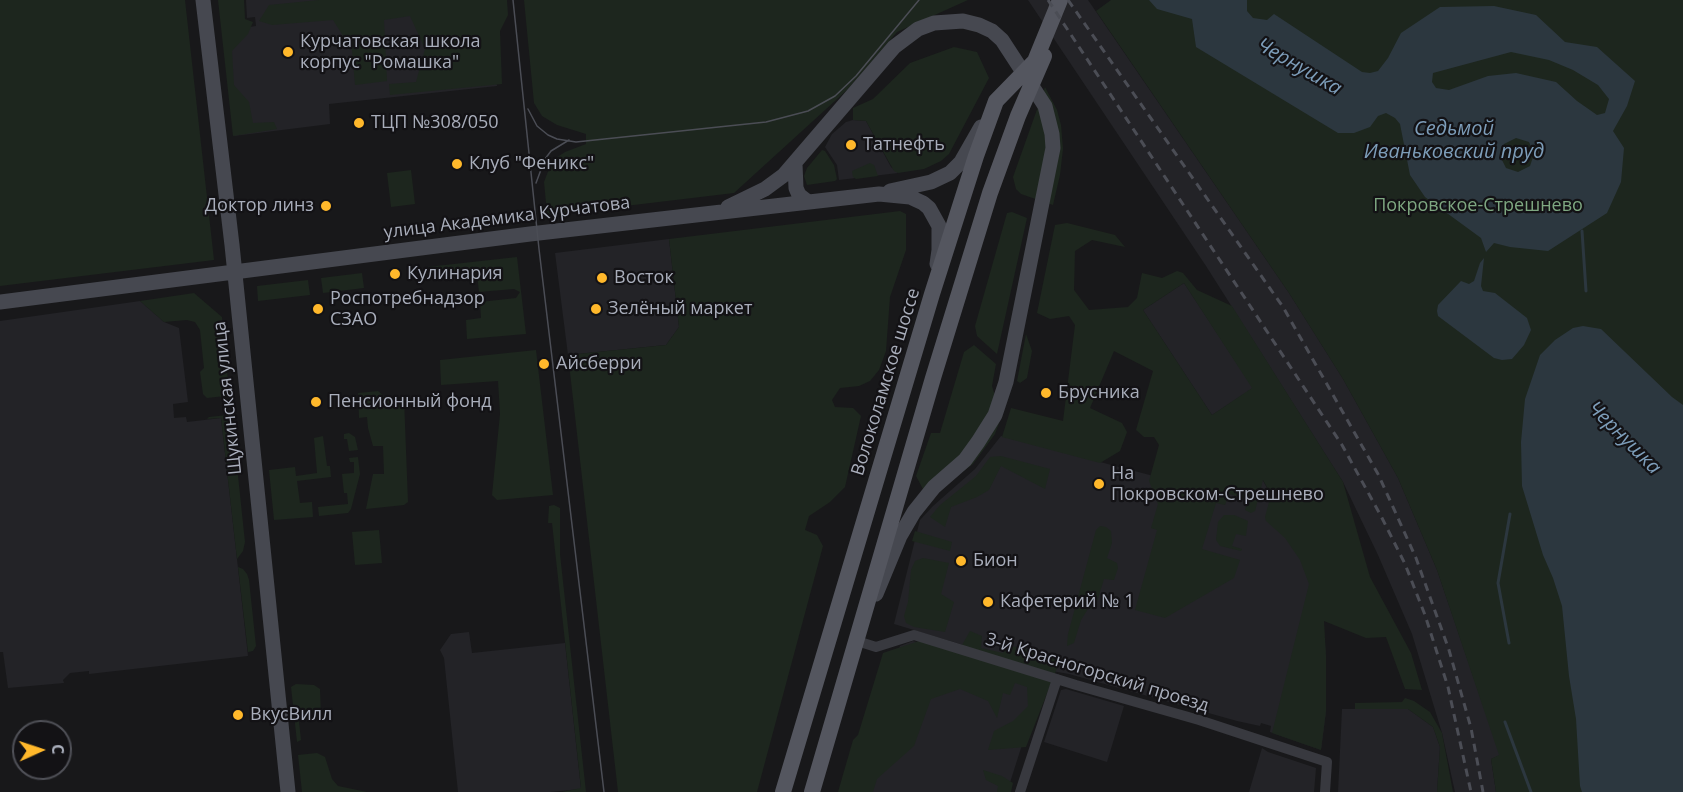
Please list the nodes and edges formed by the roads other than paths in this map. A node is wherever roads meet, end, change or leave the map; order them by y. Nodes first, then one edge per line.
1 (203, 0) edge
2 (1060, 0) edge
3 (1068, 0) edge
4 (1037, 64) junction
5 (996, 101) junction
6 (795, 164) junction
7 (879, 194) junction
8 (808, 202) junction
9 (718, 213) junction
10 (234, 272) junction
11 (932, 294) junction
12 (0, 302) edge
13 (859, 638) junction
14 (1057, 679) junction
15 (288, 792) edge
16 (783, 792) edge
17 (812, 792) edge
18 (1020, 792) edge
19 (1325, 792) edge

1 - 10 main road, Щукинская улица
2 - 4 main road, Волоколамское шоссе
3 - 4 main road, Волоколамское шоссе
4 - 5 main road, Волоколамское шоссе
4 - 13 main road, Волоколамское шоссе
5 - 7 main road
5 - 11 main road, Волоколамское шоссе
6 - 8 main road
6 - 9 main road
6 - 13 main road
7 - 8 main road, улица Академика Курчатова
7 - 11 main road, улица Академика Курчатова
8 - 9 main road, улица Академика Курчатова
9 - 10 main road, улица Академика Курчатова
10 - 12 main road, улица Академика Курчатова
10 - 15 main road, Щукинская улица
11 - 16 main road, Волоколамское шоссе
13 - 14 street, 3-й Красногорский проезд
13 - 17 main road, Волоколамское шоссе
14 - 18 street
14 - 19 street, 3-й Красногорский проезд

